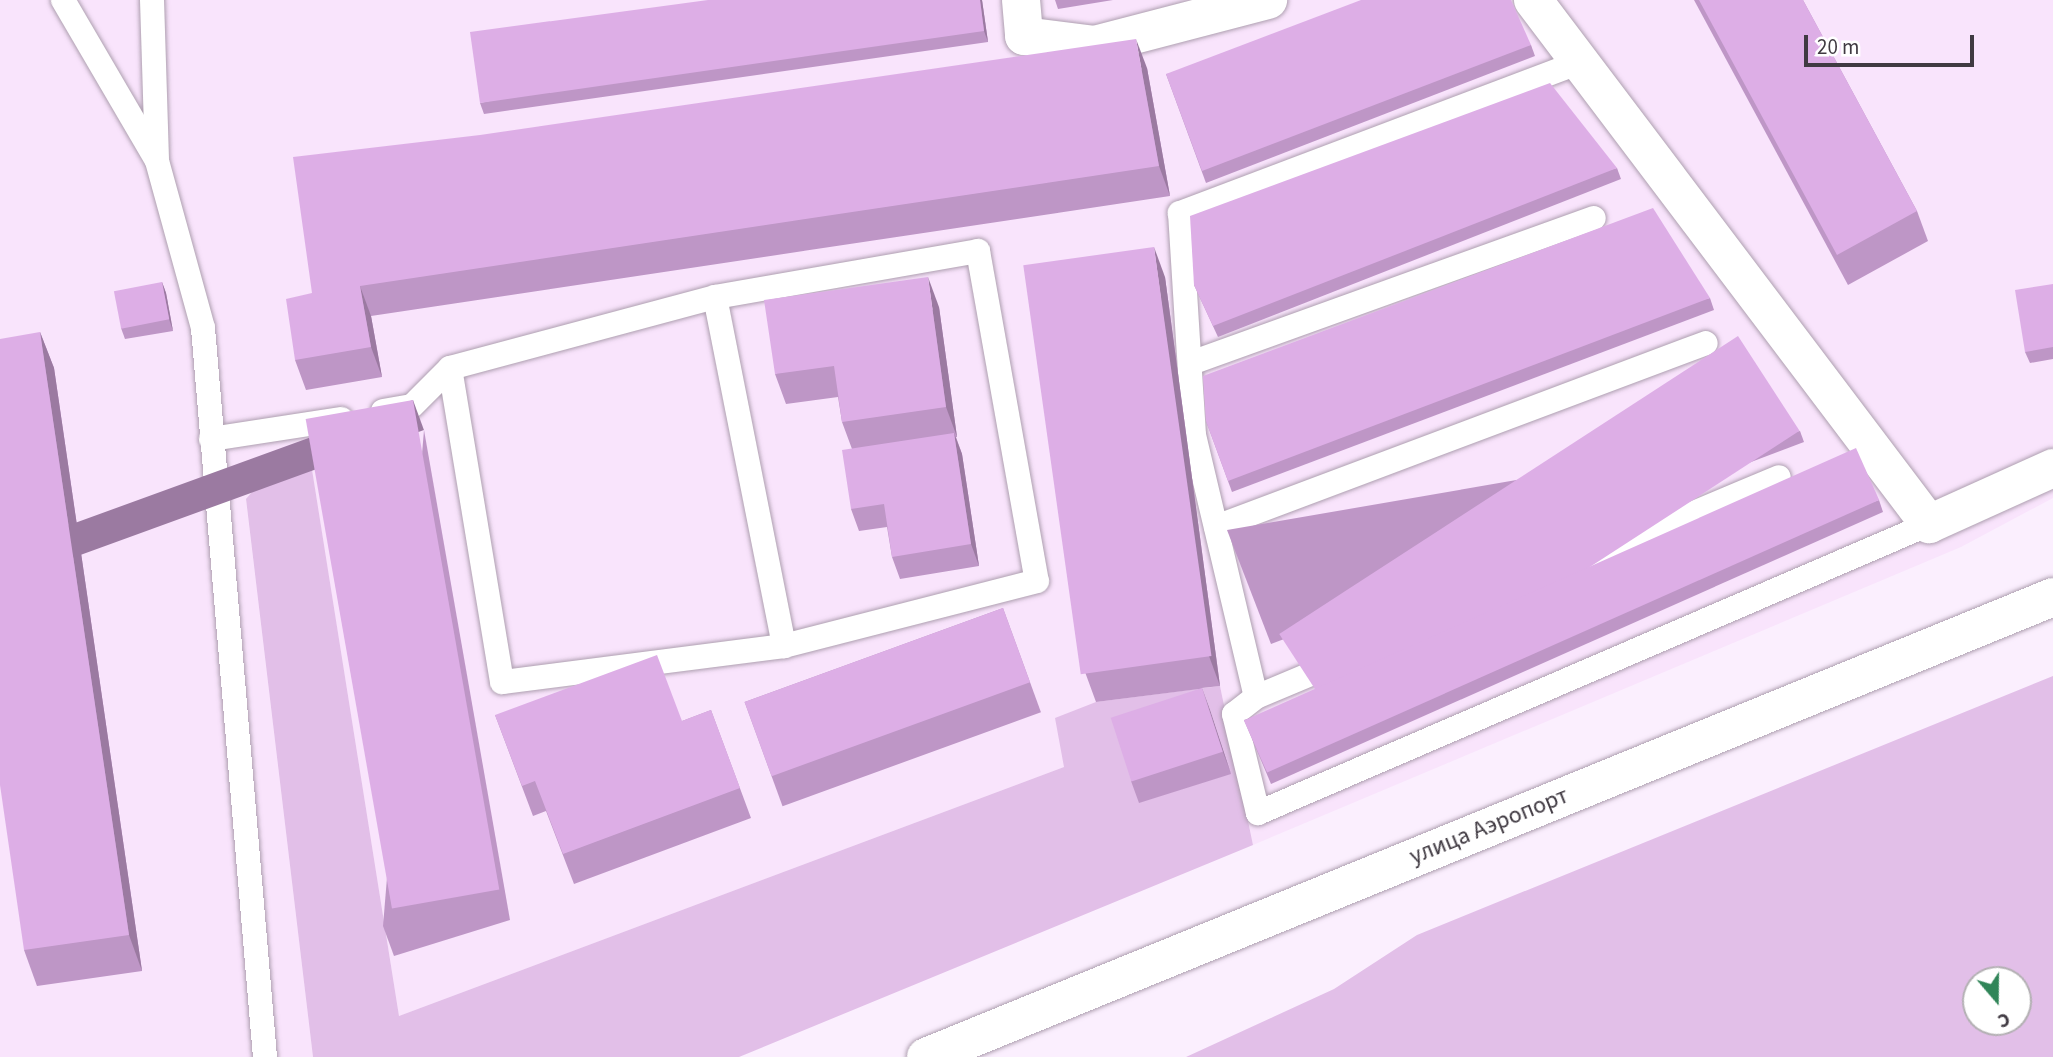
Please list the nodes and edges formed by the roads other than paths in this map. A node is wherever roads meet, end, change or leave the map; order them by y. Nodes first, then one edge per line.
1 (63, 0) edge
2 (152, 0) edge
3 (1021, 0) edge
4 (1534, 0) edge
5 (1254, 2) edge
6 (1580, 62) junction
7 (157, 161) junction
8 (1594, 218) dead end
9 (715, 297) junction
10 (1706, 343) dead end
11 (1191, 363) junction
12 (450, 368) junction
13 (211, 439) junction
14 (2053, 468) edge
15 (1779, 477) dead end
16 (1929, 524) junction
17 (1216, 527) junction
18 (2053, 597) edge
19 (784, 646) junction
20 (1256, 697) junction
21 (265, 1057) edge
22 (926, 1057) edge

1 - 7 lane
2 - 7 lane
3 - 5 main road
4 - 6 main road
6 - 11 lane
6 - 16 main road
7 - 13 lane
8 - 11 lane
9 - 12 lane
9 - 19 lane
9 - 19 lane
10 - 17 lane
11 - 17 lane
12 - 13 lane
12 - 19 lane
13 - 21 lane
14 - 16 main road
15 - 20 lane
16 - 20 lane
17 - 20 lane
18 - 22 main road, улица Аэропорт

